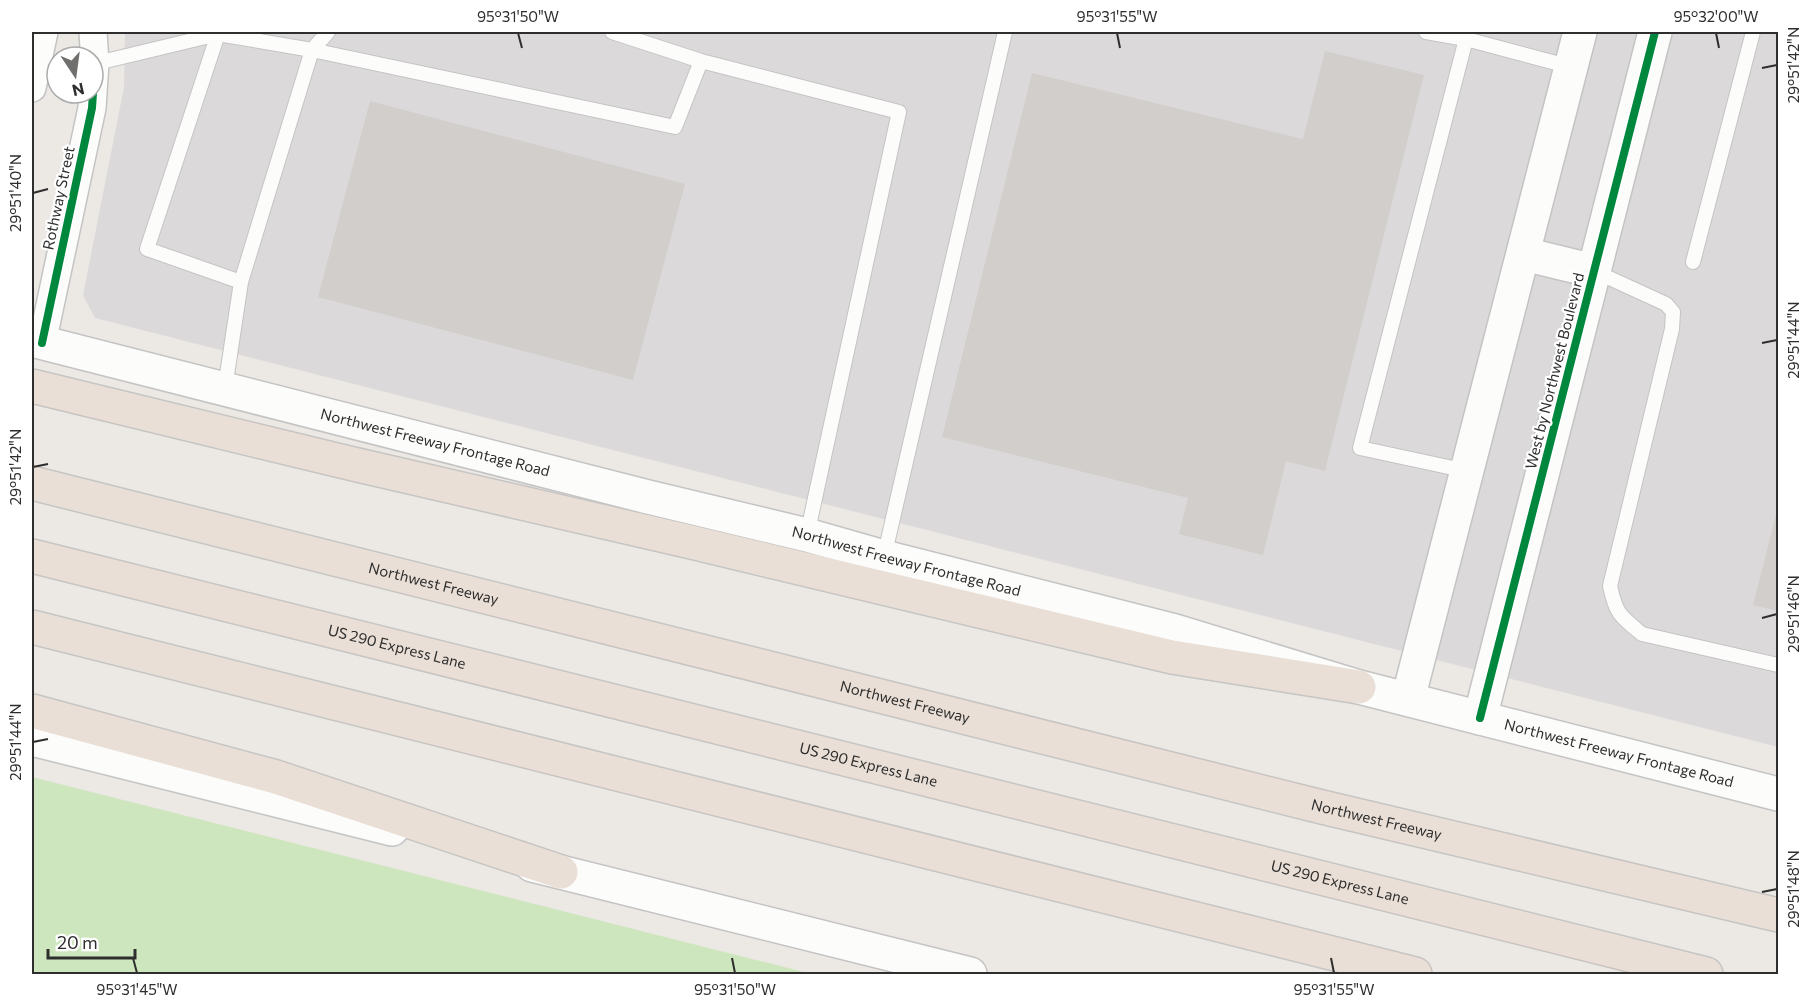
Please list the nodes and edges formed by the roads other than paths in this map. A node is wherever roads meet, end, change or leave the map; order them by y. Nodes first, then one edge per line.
1 (44, 32) edge
2 (328, 32) edge
3 (612, 32) edge
4 (1005, 32) edge
5 (1426, 32) edge
6 (1580, 32) edge
7 (1655, 32) edge
8 (1753, 32) edge
9 (222, 33) edge
10 (1466, 39) junction
11 (312, 50) junction
12 (105, 60) edge
13 (701, 61) junction
14 (1571, 67) junction
15 (41, 79) edge
16 (92, 105) edge
17 (1524, 255) junction
18 (1693, 262) dead end
19 (1594, 271) junction
20 (241, 282) junction
21 (37, 341) edge
22 (32, 386) edge
23 (225, 388) junction
24 (1467, 471) junction
25 (32, 483) edge
26 (807, 535) junction
27 (32, 556) edge
28 (884, 557) junction
29 (32, 627) edge
30 (1779, 664) edge
31 (1359, 687) junction
32 (1408, 699) junction
33 (32, 711) edge
34 (1480, 718) junction
35 (32, 739) edge
36 (1779, 794) edge
37 (561, 872) junction
38 (1779, 915) edge
39 (970, 975) edge
40 (1414, 975) edge
41 (1706, 975) edge

1 - 15 street
2 - 11 lane
3 - 13 lane
4 - 28 lane
5 - 10 lane
6 - 14 main road
7 - 19 main road, West by Northwest Boulevard
8 - 18 lane
9 - 11 lane
9 - 12 lane
9 - 20 lane
10 - 14 lane
10 - 24 lane
11 - 13 lane
11 - 20 lane
13 - 26 lane
14 - 17 main road
16 - 21 street, Rothway Street
17 - 19 main road
17 - 24 main road
19 - 30 lane
19 - 34 main road, West by Northwest Boulevard
20 - 23 lane
21 - 23 main road, Northwest Freeway Frontage Road
22 - 31 highway
23 - 26 main road, Northwest Freeway Frontage Road
24 - 32 main road
25 - 38 highway, Northwest Freeway
26 - 28 main road, Northwest Freeway Frontage Road
27 - 41 highway, US 290 Express Lane
28 - 31 main road, Northwest Freeway Frontage Road
29 - 40 highway
31 - 32 main road, Northwest Freeway Frontage Road
32 - 34 main road, Northwest Freeway Frontage Road
33 - 37 highway
34 - 36 main road, Northwest Freeway Frontage Road
35 - 37 main road
37 - 39 main road

